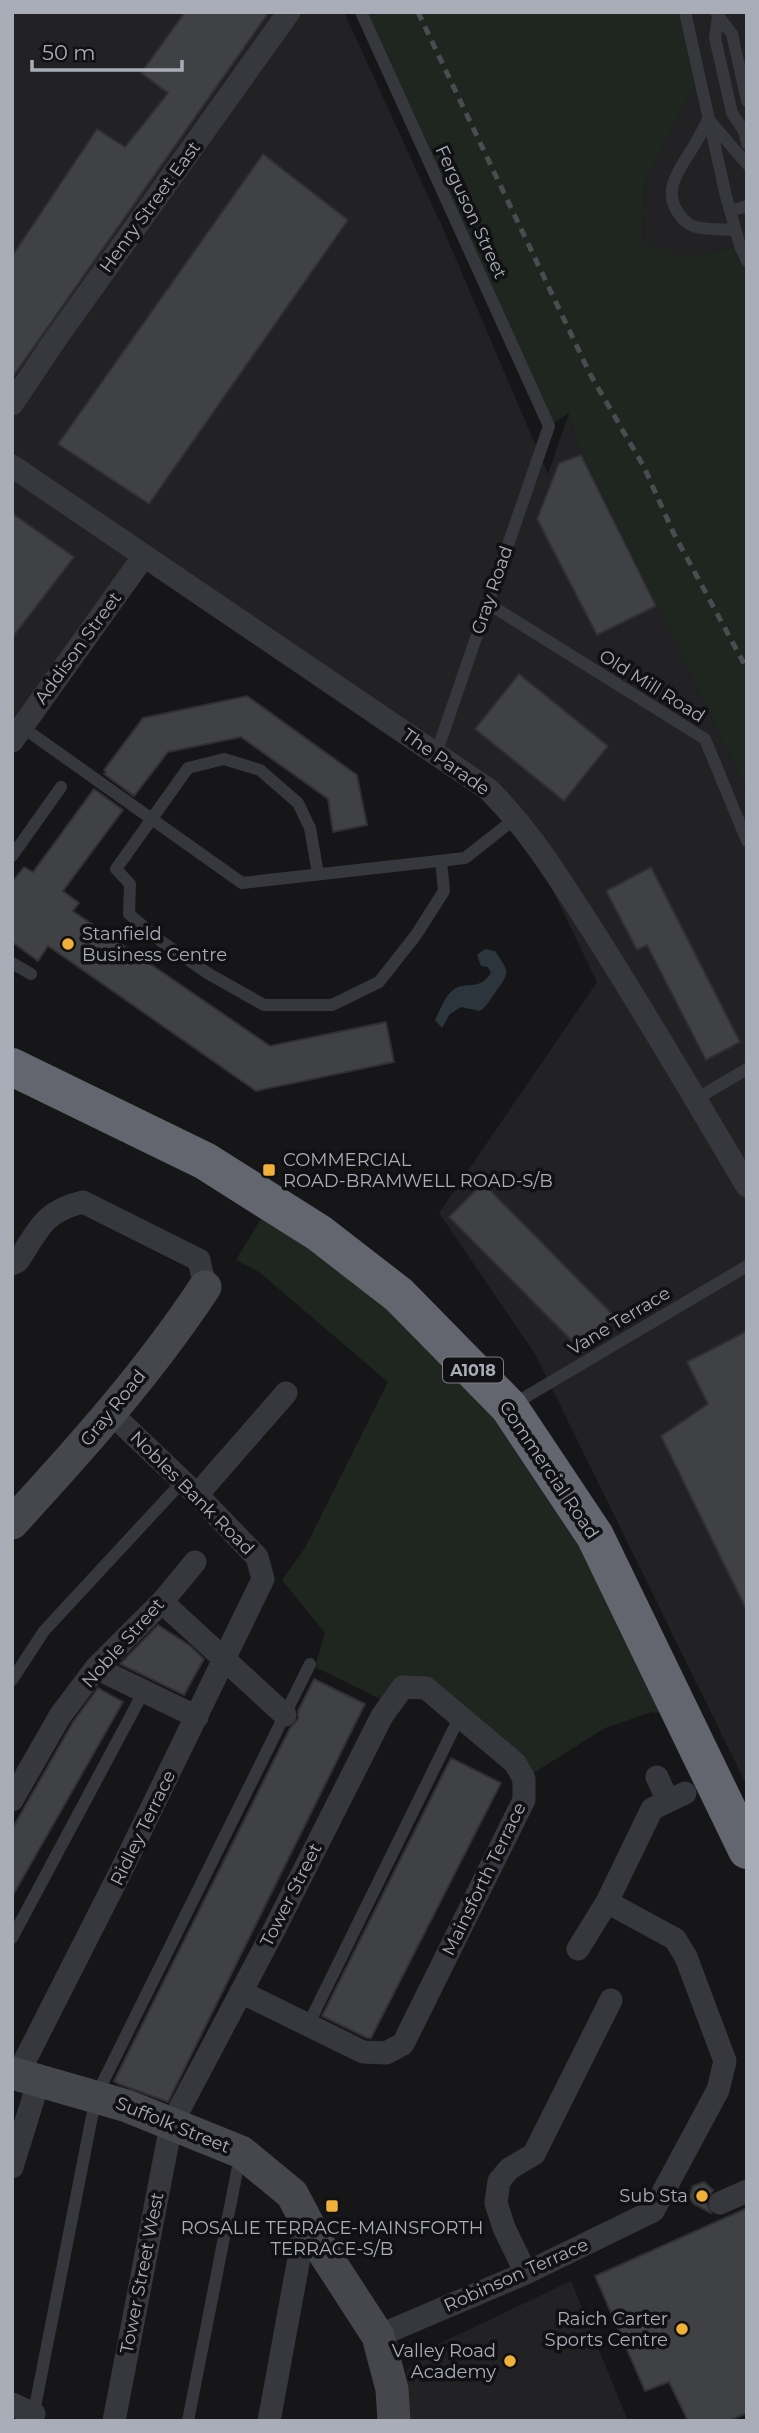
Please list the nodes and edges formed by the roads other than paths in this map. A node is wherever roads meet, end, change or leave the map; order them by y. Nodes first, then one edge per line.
1 (289, 12) edge
2 (361, 12) edge
3 (685, 12) edge
4 (717, 14) edge
5 (747, 101) edge
6 (747, 116) edge
7 (708, 119) junction
8 (745, 137) edge
9 (747, 164) edge
10 (747, 206) edge
11 (730, 211) junction
12 (735, 230) junction
13 (747, 261) edge
14 (12, 404) edge
15 (549, 426) joint
16 (12, 466) edge
17 (144, 556) junction
18 (487, 603) junction
19 (17, 734) edge
20 (436, 754) junction
21 (61, 787) dead end
22 (517, 817) junction
23 (151, 818) junction
24 (747, 841) edge
25 (12, 856) edge
26 (441, 861) junction
27 (318, 874) junction
28 (12, 963) edge
29 (31, 974) dead end
30 (12, 1067) edge
31 (747, 1069) edge
32 (696, 1099) junction
33 (747, 1185) edge
34 (12, 1264) edge
35 (747, 1266) edge
36 (205, 1287) joint
37 (286, 1394) dead end
38 (509, 1407) junction
39 (111, 1413) junction
40 (190, 1488) junction
41 (12, 1523) edge
42 (195, 1562) dead end
43 (263, 1579) joint
44 (162, 1601) junction
45 (225, 1660) junction
46 (310, 1664) dead end
47 (96, 1668) junction
48 (12, 1681) edge
49 (426, 1688) joint
50 (144, 1691) junction
51 (285, 1715) junction
52 (460, 1716) junction
53 (197, 1717) junction
54 (657, 1777) dead end
55 (12, 1800) edge
56 (747, 1850) edge
57 (607, 1902) junction
58 (12, 1938) edge
59 (578, 1949) dead end
60 (241, 1992) junction
61 (611, 2000) dead end
62 (308, 2025) junction
63 (23, 2076) edge
64 (96, 2096) junction
65 (171, 2125) junction
66 (241, 2152) junction
67 (13, 2160) edge
68 (747, 2191) edge
69 (720, 2203) dead end
70 (306, 2220) junction
71 (526, 2273) junction
72 (377, 2336) junction
73 (12, 2404) edge
74 (33, 2417) edge
75 (114, 2421) edge
76 (188, 2421) edge
77 (269, 2421) edge
78 (394, 2421) edge

1 - 14 street, Henry Street East
2 - 15 lane, Ferguson Street
3 - 7 lane
4 - 5 lane
4 - 8 lane
6 - 8 lane
7 - 9 lane
7 - 11 lane
7 - 12 lane
10 - 11 lane
11 - 12 lane
12 - 13 lane
15 - 18 lane, Gray Road
16 - 17 street, The Parade
17 - 19 street, Addison Street
17 - 20 street, The Parade
18 - 20 lane, Gray Road
18 - 24 lane, Old Mill Road
19 - 23 lane
20 - 22 street, The Parade
21 - 25 lane
22 - 26 lane
22 - 32 street, The Parade
23 - 26 lane
23 - 27 lane
23 - 27 lane
26 - 27 lane
28 - 29 lane
30 - 38 highway, Commercial Road / A1018
31 - 32 lane
32 - 33 street, The Parade
34 - 36 street
35 - 38 lane, Vane Terrace
36 - 39 street, Gray Road
37 - 40 street
38 - 56 highway, Commercial Road / A1018
39 - 40 street, Nobles Bank Road
39 - 41 street, Gray Road
40 - 43 street, Nobles Bank Road
40 - 48 lane
42 - 44 street, Noble Street
43 - 45 street, Ridley Terrace
44 - 45 street
44 - 47 street, Noble Street
45 - 51 street
45 - 53 street, Ridley Terrace
46 - 51 lane
47 - 50 street
47 - 55 street, Noble Street
49 - 52 street, Mainsforth Terrace
49 - 60 street, Tower Street
50 - 53 street
50 - 58 lane
51 - 64 lane
52 - 62 lane
52 - 62 street, Mainsforth Terrace
53 - 63 street, Ridley Terrace
54 - 57 street
57 - 59 street
57 - 71 street, Robinson Terrace
60 - 62 street
60 - 65 street, Tower Street
61 - 71 street
63 - 64 street, Suffolk Street
63 - 67 street, Ridley Terrace
64 - 65 street, Suffolk Street
64 - 74 lane
65 - 66 street, Suffolk Street
65 - 75 street, Tower Street West
66 - 70 street, Suffolk Street
66 - 76 lane
68 - 69 street
70 - 72 street, Suffolk Street
70 - 77 street
71 - 72 street, Robinson Terrace
72 - 78 street, Suffolk Street
73 - 74 street

